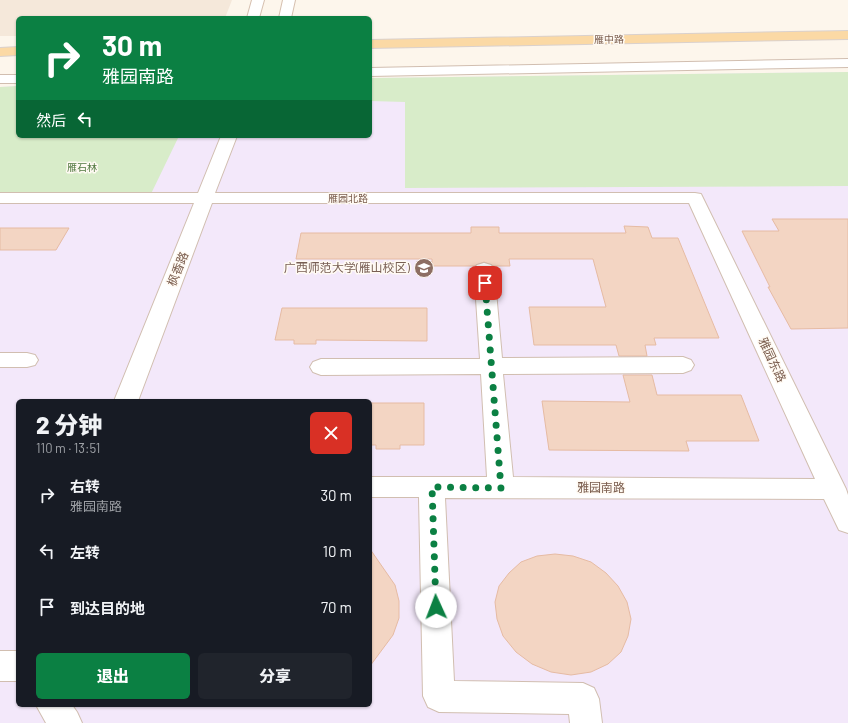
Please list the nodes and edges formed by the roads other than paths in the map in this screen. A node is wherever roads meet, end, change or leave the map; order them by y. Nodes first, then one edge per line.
1 (258, 0) edge
2 (289, 0) edge
3 (253, 16) edge
4 (285, 16) edge
5 (848, 35) edge
6 (372, 44) edge
7 (848, 48) edge
8 (16, 51) edge
9 (0, 52) edge
10 (372, 57) edge
11 (848, 63) edge
12 (0, 64) edge
13 (16, 64) edge
14 (372, 72) edge
15 (0, 79) edge
16 (16, 79) edge
17 (228, 138) edge
18 (0, 198) edge
19 (206, 198) junction
20 (696, 198) joint
21 (484, 270) dead end
22 (0, 360) edge
23 (27, 360) dead end
24 (683, 365) dead end
25 (321, 366) dead end
26 (492, 366) junction
27 (127, 399) edge
28 (372, 487) edge
29 (432, 487) junction
30 (501, 488) junction
31 (833, 489) junction
32 (848, 522) edge
33 (0, 666) edge
34 (16, 666) edge
35 (54, 707) edge
36 (66, 723) edge
37 (586, 723) edge

1 - 3 street
2 - 4 street
5 - 6 main road, 雁中路
7 - 10 main road, 雁中路
8 - 9 main road
11 - 14 street
12 - 13 main road
15 - 16 street
17 - 19 street, 枫香路
18 - 19 street, 雁园北路
19 - 20 street, 雁园北路
19 - 27 street, 枫香路
20 - 31 street, 雅园东路
21 - 26 street
22 - 23 street
24 - 26 street
25 - 26 street
26 - 30 street
28 - 29 street, 雅园南路
29 - 30 street, 雅园南路
29 - 37 street
30 - 31 street, 雅园南路
31 - 32 street, 雅园东路
33 - 34 street
35 - 36 street

